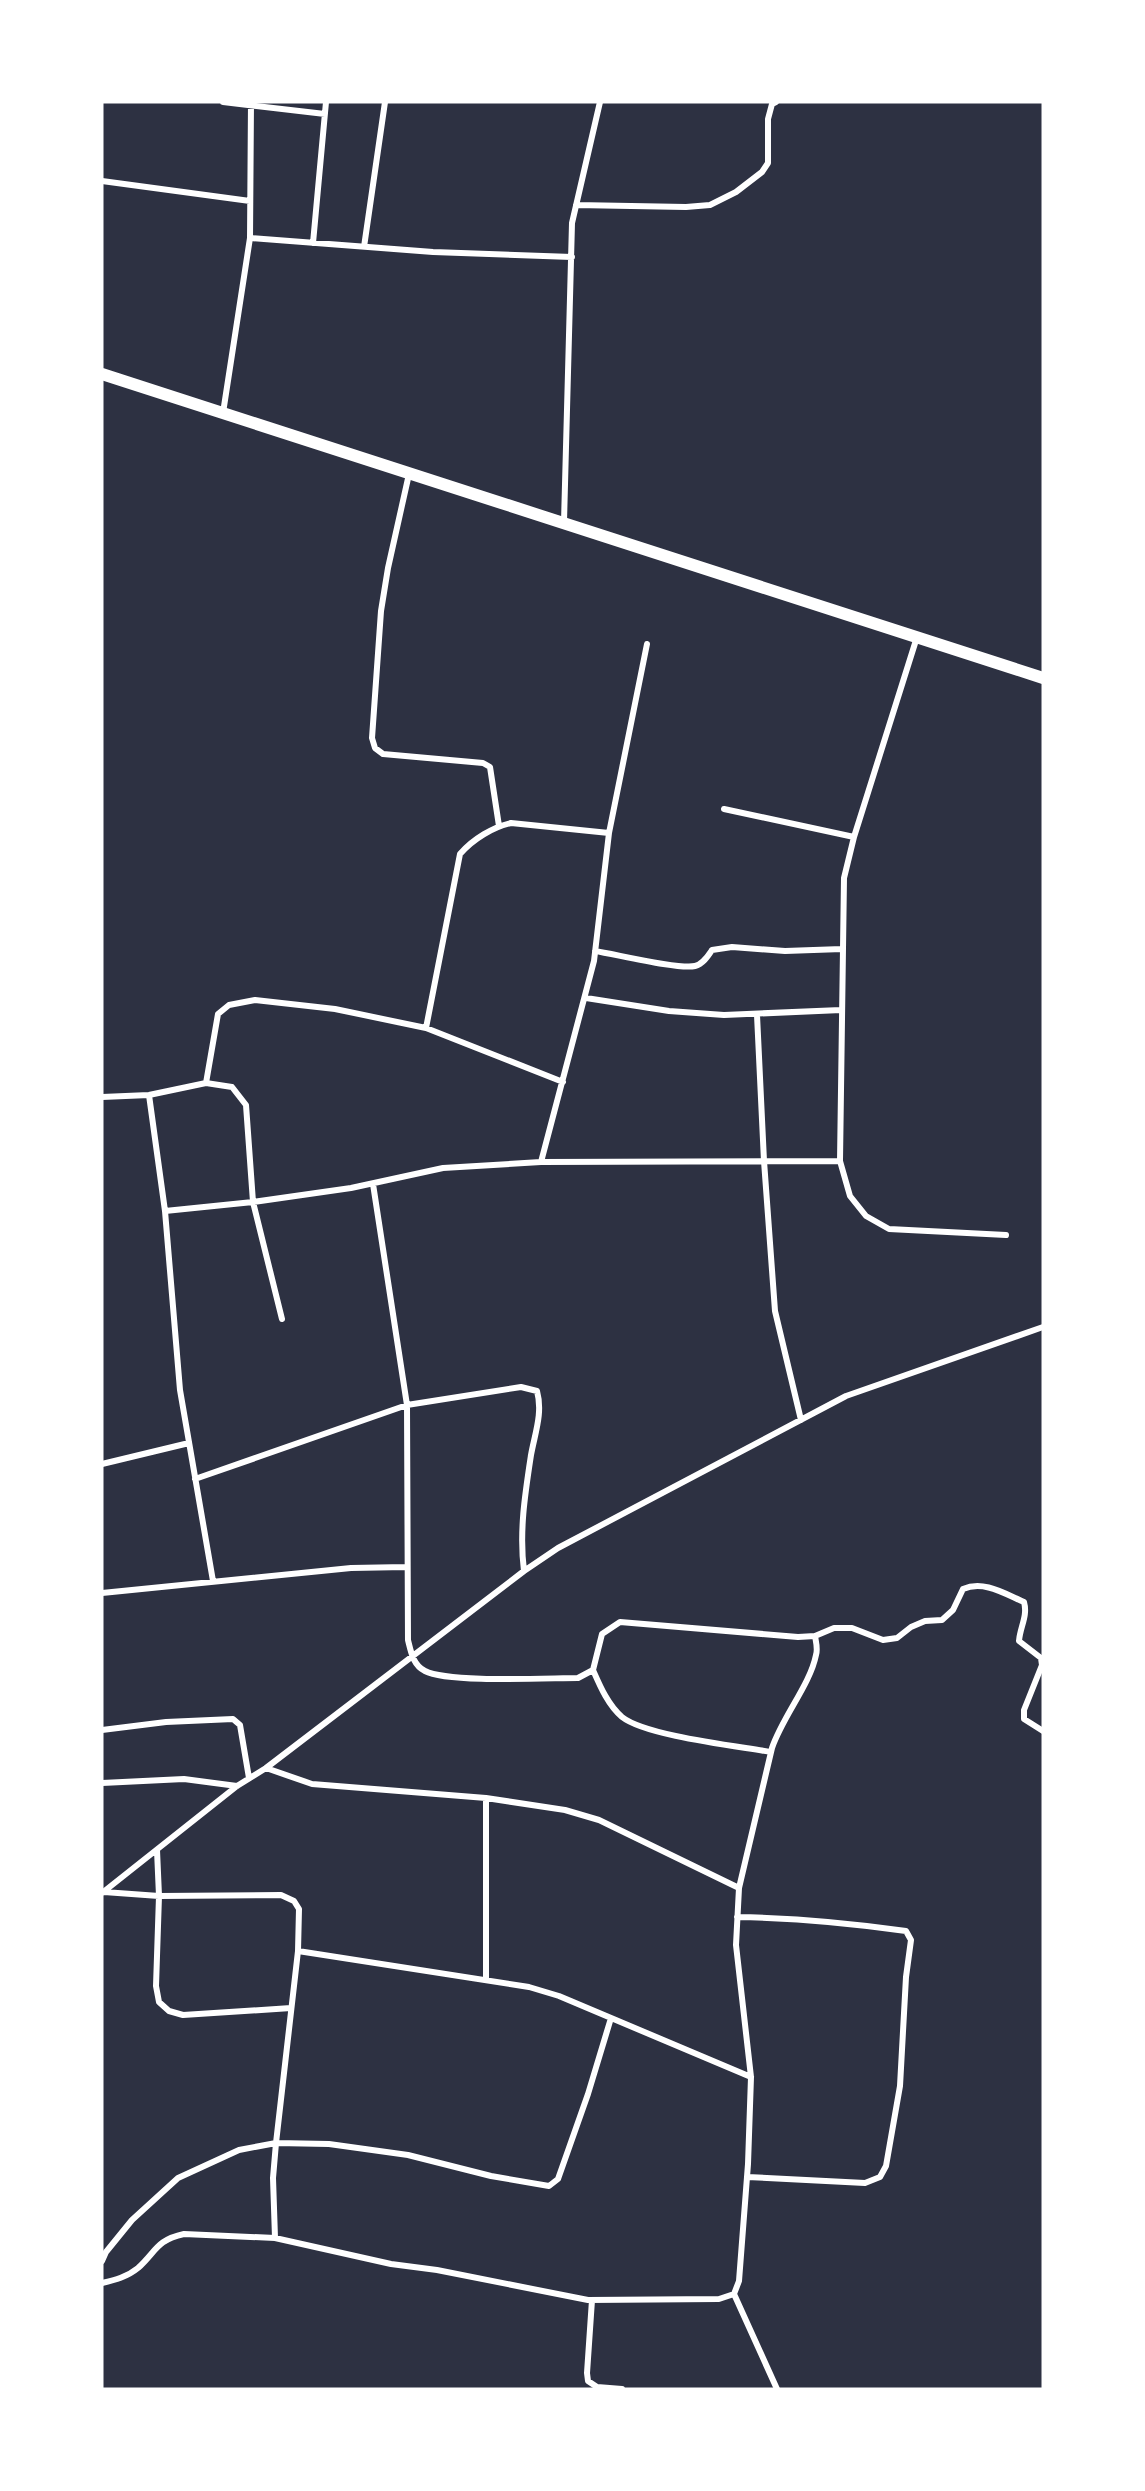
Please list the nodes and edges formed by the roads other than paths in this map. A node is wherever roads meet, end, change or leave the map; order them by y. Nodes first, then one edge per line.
1 (223, 102) edge
2 (326, 102) edge
3 (385, 102) edge
4 (600, 102) edge
5 (776, 102) edge
6 (251, 105) edge
7 (325, 114) junction
8 (102, 181) edge
9 (250, 201) junction
10 (576, 205) junction
11 (250, 238) junction
12 (313, 243) junction
13 (364, 247) junction
14 (572, 257) junction
15 (102, 374) edge
16 (223, 413) junction
17 (410, 473) junction
18 (564, 522) junction
19 (917, 637) junction
20 (647, 644) dead end
21 (1043, 678) edge
22 (724, 809) dead end
23 (499, 826) junction
24 (609, 833) junction
25 (854, 837) junction
26 (842, 949) junction
27 (595, 951) junction
28 (586, 998) junction
29 (841, 1010) junction
30 (757, 1015) junction
31 (426, 1028) junction
32 (563, 1082) junction
33 (206, 1083) junction
34 (149, 1095) junction
35 (102, 1096) edge
36 (764, 1161) junction
37 (840, 1161) junction
38 (541, 1162) junction
39 (373, 1184) junction
40 (253, 1202) junction
41 (165, 1211) junction
42 (1006, 1235) dead end
43 (282, 1319) dead end
44 (1043, 1327) edge
45 (406, 1405) junction
46 (801, 1419) junction
47 (189, 1443) junction
48 (102, 1464) edge
49 (195, 1479) junction
50 (406, 1567) junction
51 (524, 1571) junction
52 (213, 1581) junction
53 (102, 1593) edge
54 (815, 1636) junction
55 (412, 1659) junction
56 (593, 1670) junction
57 (102, 1730) edge
58 (1043, 1731) edge
59 (771, 1752) junction
60 (266, 1768) junction
61 (249, 1778) junction
62 (102, 1783) edge
63 (237, 1786) junction
64 (486, 1798) junction
65 (157, 1850) junction
66 (738, 1887) junction
67 (102, 1892) edge
68 (159, 1896) junction
69 (737, 1917) junction
70 (298, 1951) junction
71 (486, 1979) junction
72 (291, 2008) junction
73 (611, 2018) junction
74 (751, 2077) junction
75 (276, 2143) junction
76 (747, 2177) junction
77 (275, 2238) junction
78 (102, 2262) edge
79 (102, 2283) edge
80 (734, 2294) junction
81 (592, 2300) junction
82 (622, 2389) edge
83 (777, 2389) edge

1 - 6 street
2 - 7 street
3 - 13 street
4 - 10 street
5 - 10 street
6 - 7 street
6 - 9 street
7 - 12 street
8 - 9 street
9 - 11 street
10 - 14 street
11 - 12 street
11 - 16 street
12 - 13 street
13 - 14 street
14 - 18 street
15 - 16 main road
16 - 17 main road
17 - 18 main road
17 - 23 street
18 - 19 main road
19 - 21 main road
19 - 25 street
20 - 24 street
22 - 25 street
23 - 24 street
23 - 31 street
24 - 27 street
25 - 26 street
26 - 27 street
26 - 29 street
27 - 28 street
28 - 30 street
28 - 32 street
29 - 30 street
29 - 37 street
30 - 36 street
31 - 32 street
31 - 33 street
32 - 38 street
33 - 34 street
33 - 40 street
34 - 35 street
34 - 41 street
36 - 37 street
36 - 38 street
36 - 46 street
37 - 42 street
38 - 39 street
39 - 40 street
39 - 45 street
40 - 41 street
40 - 43 street
41 - 47 street
44 - 46 street
45 - 49 street
45 - 50 street
45 - 51 street
46 - 51 street
47 - 48 street
47 - 49 street
49 - 52 street
50 - 52 street
50 - 55 street
51 - 55 street
52 - 53 street
54 - 56 street
54 - 58 street
54 - 59 street
55 - 56 street
55 - 60 street
56 - 59 street
57 - 61 street
59 - 66 street
60 - 61 street
60 - 64 street
61 - 63 street
62 - 63 street
63 - 65 street
64 - 66 street
64 - 71 street
65 - 67 street
65 - 68 street
66 - 69 street
67 - 68 street
68 - 70 street
68 - 72 street
69 - 74 street
69 - 76 street
70 - 71 street
70 - 72 street
71 - 73 street
72 - 75 street
73 - 74 street
73 - 75 street
74 - 76 street
75 - 77 street
75 - 78 street
76 - 80 street
77 - 79 street
77 - 81 street
80 - 81 street
80 - 83 street
81 - 82 street

